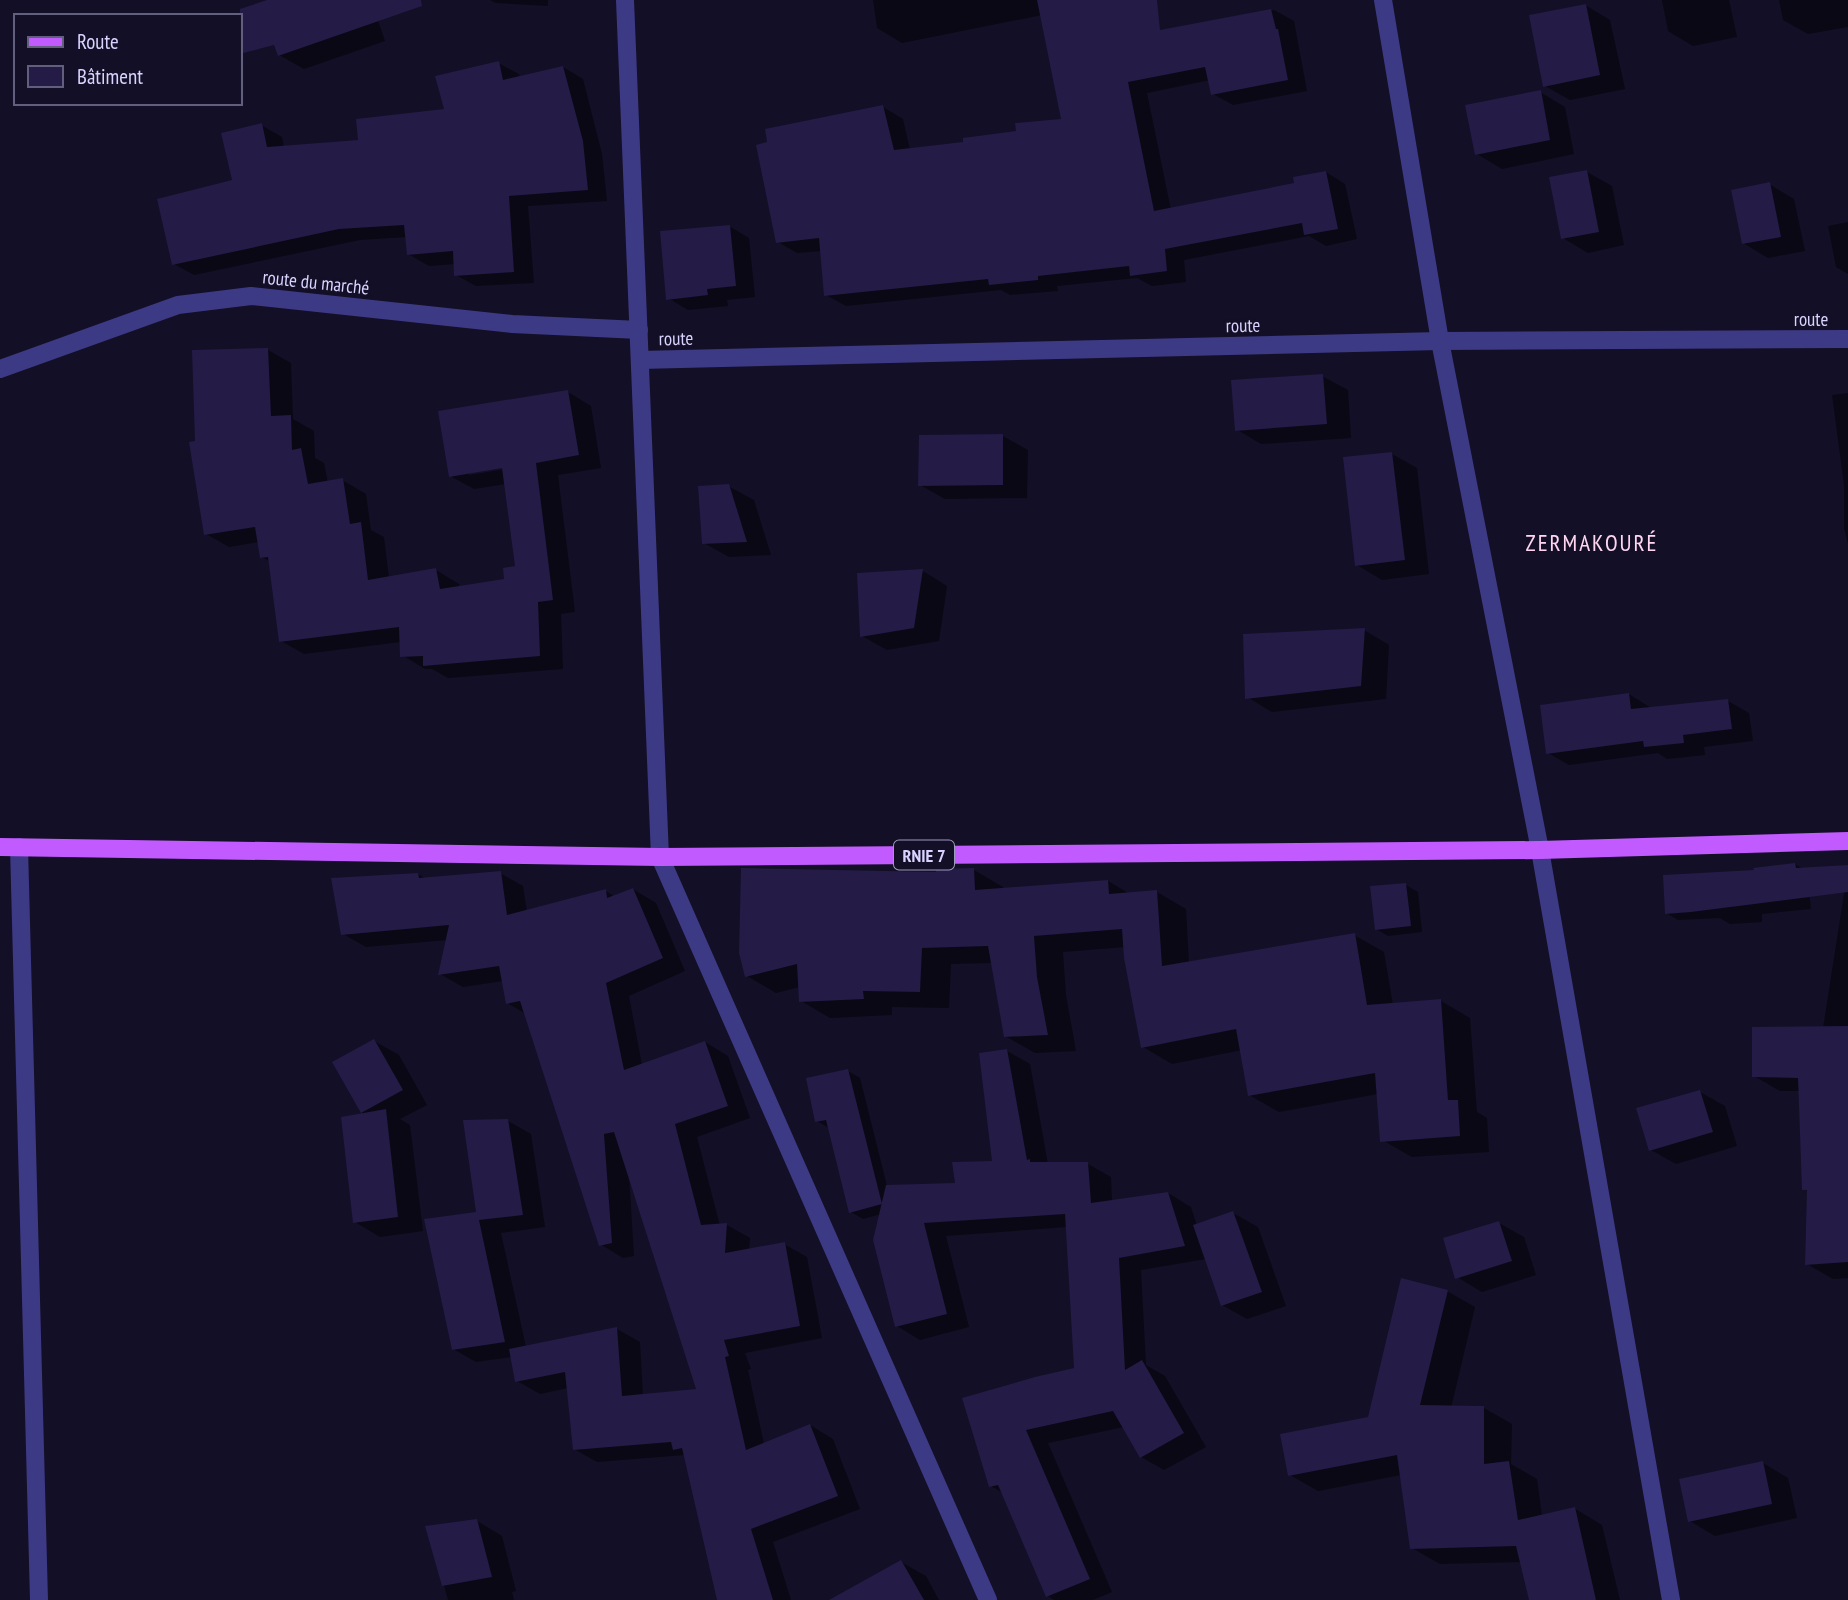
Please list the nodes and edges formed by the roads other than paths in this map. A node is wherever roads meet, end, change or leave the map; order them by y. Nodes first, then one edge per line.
1 (625, 0) edge
2 (1383, 0) edge
3 (639, 330) junction
4 (1848, 340) edge
5 (1440, 341) junction
6 (639, 360) junction
7 (0, 369) edge
8 (1848, 841) edge
9 (0, 847) edge
10 (19, 847) junction
11 (1540, 850) junction
12 (660, 857) junction
13 (39, 1600) edge
14 (988, 1600) edge
15 (1671, 1600) edge

1 - 3 street
2 - 5 street
3 - 6 street
3 - 7 street, route du marché
4 - 5 street, route
5 - 6 street, route
5 - 11 street
6 - 12 street
8 - 11 main road, RNIE 7
9 - 10 main road, RNIE 7
10 - 12 main road, RNIE 7
10 - 13 street
11 - 12 main road, RNIE 7
11 - 15 street
12 - 14 street

